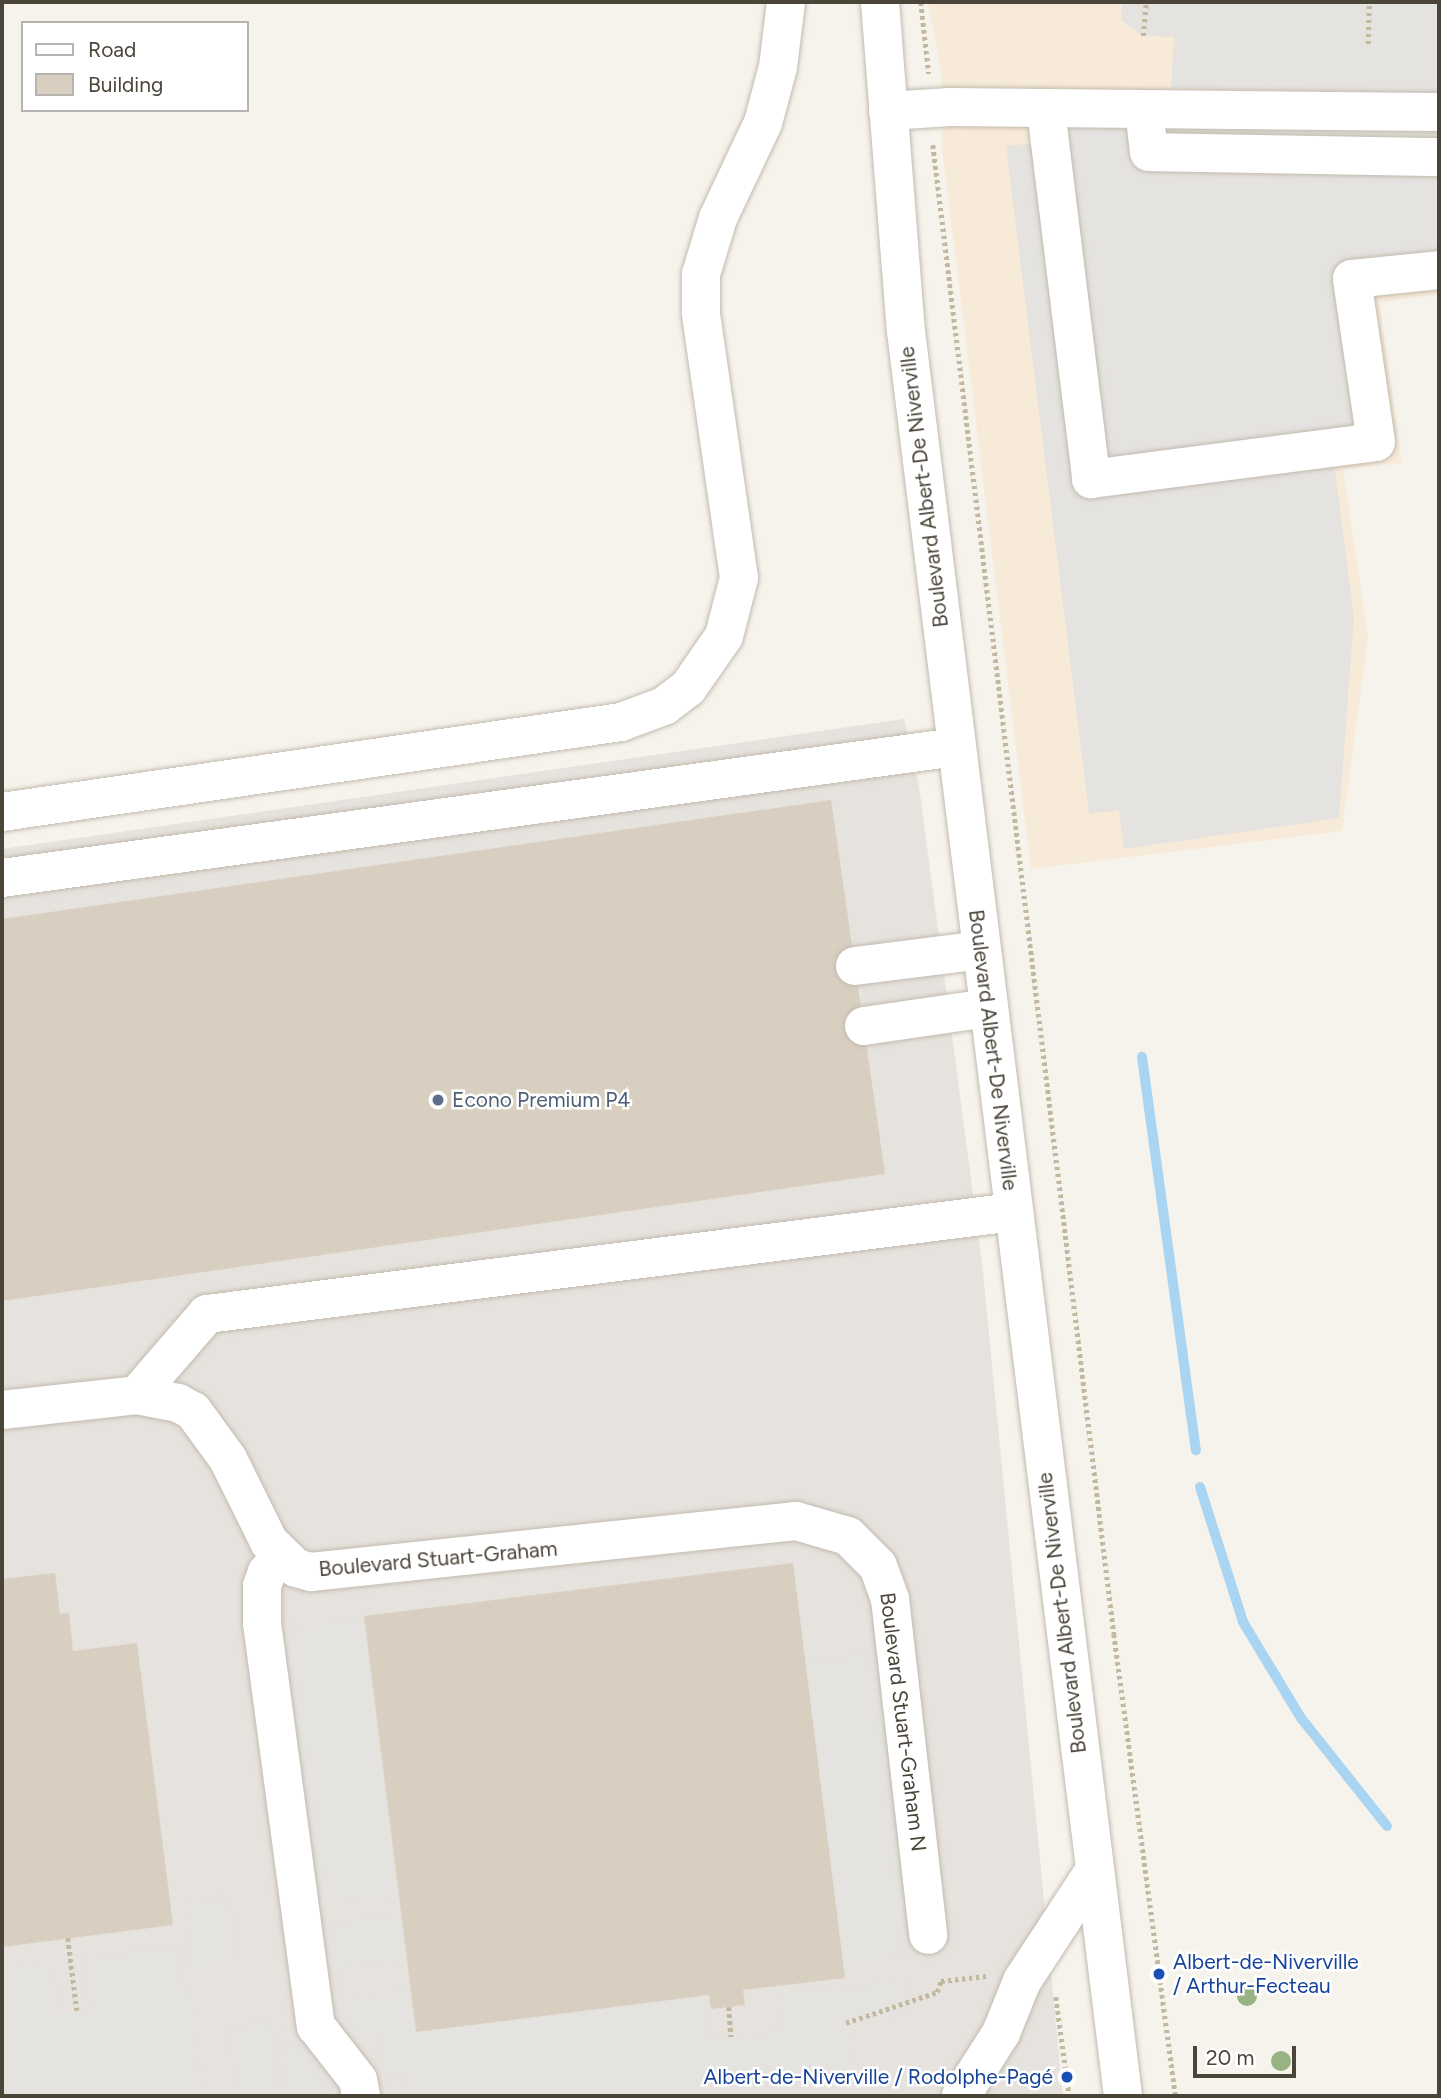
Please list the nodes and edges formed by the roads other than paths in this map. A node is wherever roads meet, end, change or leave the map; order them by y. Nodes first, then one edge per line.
1 (786, 2) edge
2 (880, 2) edge
3 (1046, 110) junction
4 (1144, 110) junction
5 (888, 111) junction
6 (1439, 112) edge
7 (1439, 157) edge
8 (1439, 270) edge
9 (956, 747) junction
10 (2, 812) edge
11 (2, 878) edge
12 (981, 950) junction
13 (855, 966) dead end
14 (988, 1008) junction
15 (864, 1026) dead end
16 (1013, 1212) junction
17 (137, 1395) junction
18 (2, 1410) edge
19 (796, 1521) joint
20 (282, 1558) junction
21 (1094, 1871) junction
22 (928, 1935) dead end
23 (360, 2096) edge
24 (961, 2096) edge
25 (1123, 2096) edge

1 - 10 street
2 - 5 street, Boulevard Albert-De Niverville
3 - 4 street
3 - 5 street
3 - 8 street
4 - 6 street
4 - 7 street
5 - 9 street, Boulevard Albert-De Niverville
9 - 11 street
9 - 12 street, Boulevard Albert-De Niverville
12 - 13 street
12 - 14 street, Boulevard Albert-De Niverville
14 - 15 street
14 - 16 street, Boulevard Albert-De Niverville
16 - 17 street
16 - 21 street, Boulevard Albert-De Niverville
17 - 18 street
17 - 20 street
19 - 20 street, Boulevard Stuart-Graham
19 - 22 street, Boulevard Stuart-Graham N
20 - 23 street
21 - 24 street
21 - 25 street, Boulevard Albert-De Niverville

